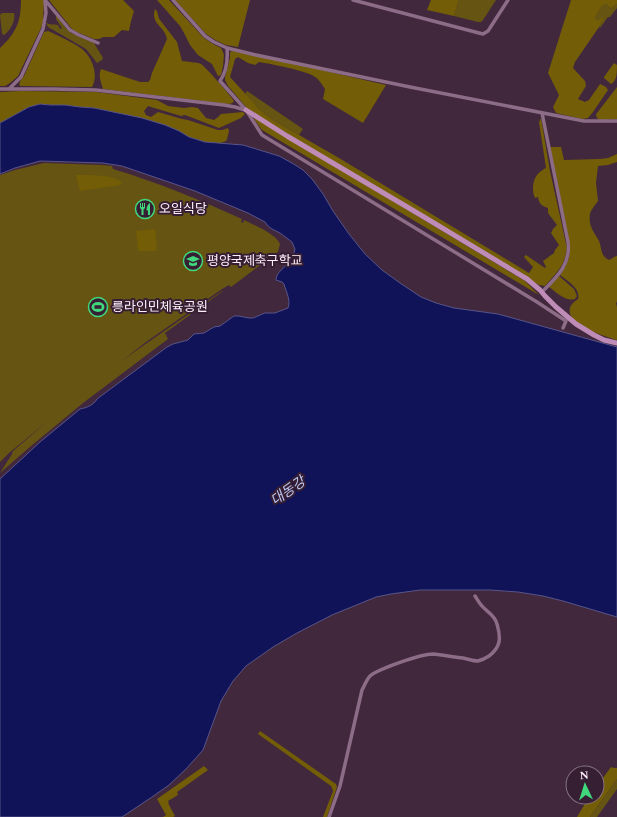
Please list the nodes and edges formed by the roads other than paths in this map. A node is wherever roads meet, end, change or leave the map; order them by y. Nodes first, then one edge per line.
1 (46, 0) edge
2 (173, 0) edge
3 (353, 0) edge
4 (508, 0) edge
5 (98, 43) dead end
6 (226, 48) junction
7 (10, 88) junction
8 (0, 89) edge
9 (246, 110) junction
10 (542, 113) junction
11 (617, 121) edge
12 (542, 292) junction
13 (563, 328) dead end
14 (617, 343) edge
15 (475, 596) dead end
16 (329, 817) edge

1 - 5 street
1 - 7 street
2 - 6 street
3 - 4 street
6 - 9 street
6 - 10 street
7 - 8 street
7 - 9 street
9 - 12 street
9 - 13 street
10 - 11 street
10 - 12 street
12 - 14 street
15 - 16 street

